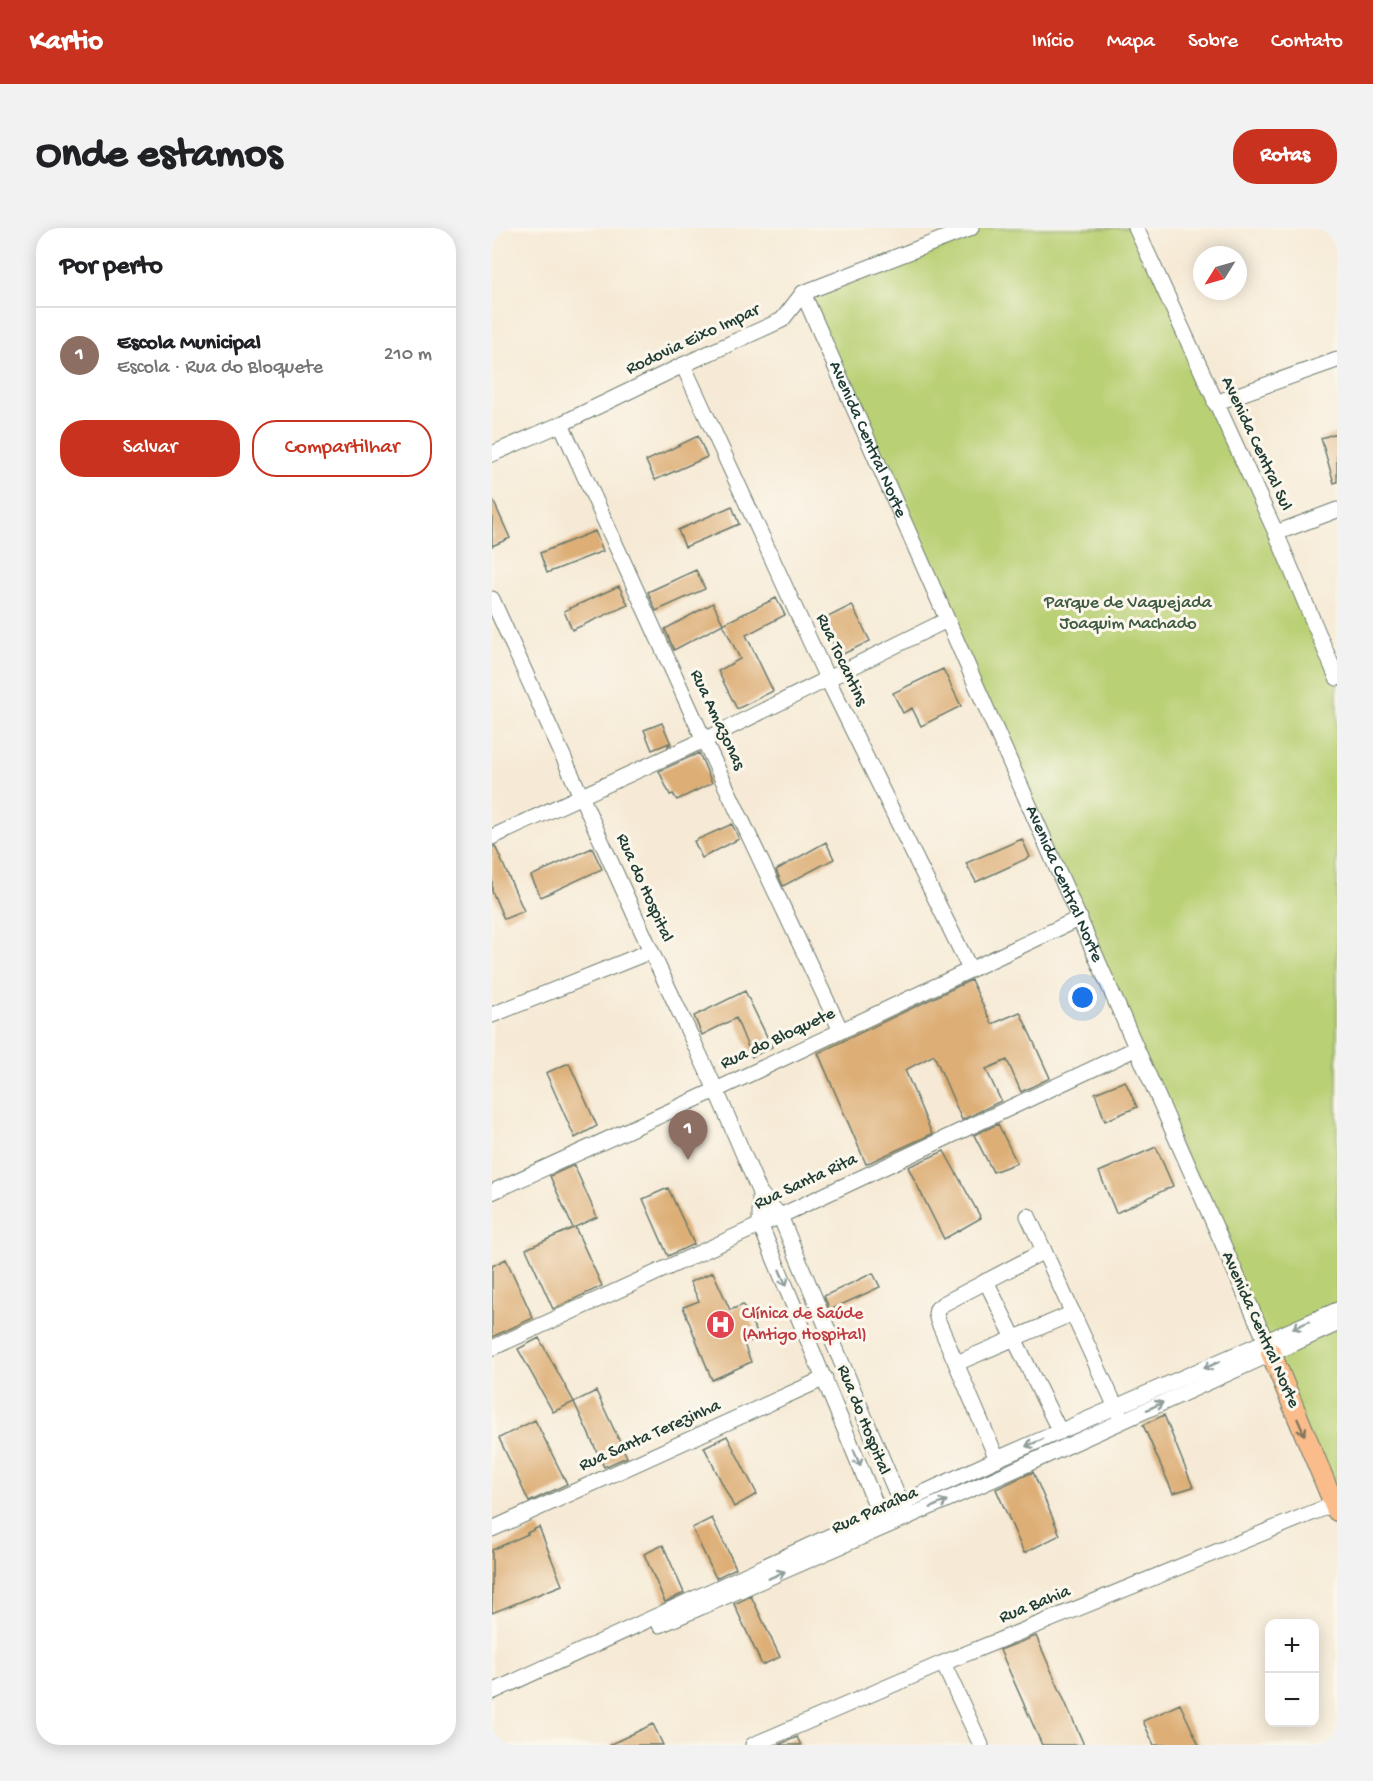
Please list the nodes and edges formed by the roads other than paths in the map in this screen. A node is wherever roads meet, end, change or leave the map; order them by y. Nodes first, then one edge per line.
1 (971, 228) edge
2 (1136, 228) edge
3 (802, 293) junction
4 (1337, 360) edge
5 (683, 365) junction
6 (1215, 403) junction
7 (561, 424) junction
8 (492, 454) edge
9 (1337, 510) edge
10 (1276, 533) junction
11 (492, 599) edge
12 (947, 620) junction
13 (1332, 655) edge
14 (827, 678) junction
15 (1337, 678) edge
16 (704, 740) junction
17 (582, 795) junction
18 (492, 837) edge
19 (1080, 918) junction
20 (651, 951) junction
21 (970, 969) junction
22 (492, 1015) edge
23 (841, 1031) junction
24 (1135, 1049) junction
25 (716, 1090) junction
26 (492, 1192) edge
27 (760, 1193) junction
28 (780, 1216) junction
29 (1028, 1216) dead end
30 (760, 1224) junction
31 (1044, 1251) junction
32 (986, 1281) junction
33 (1337, 1310) edge
34 (1073, 1313) junction
35 (1337, 1324) edge
36 (1014, 1338) junction
37 (1268, 1347) junction
38 (492, 1348) edge
39 (957, 1363) junction
40 (825, 1378) junction
41 (1119, 1414) junction
42 (1060, 1432) junction
43 (998, 1459) junction
44 (1335, 1507) edge
45 (904, 1511) junction
46 (882, 1521) junction
47 (492, 1529) edge
48 (943, 1663) junction
49 (492, 1692) edge
50 (492, 1699) edge
51 (753, 1745) edge
52 (981, 1745) edge

1 - 3 street
2 - 6 street, Avenida Central Sul
3 - 5 street, Rodovia Eixo Impar
3 - 12 street, Avenida Central Norte
4 - 6 street
5 - 7 street, Rodovia Eixo Impar
5 - 14 street, Rua Tocantins
6 - 10 street, Avenida Central Sul
7 - 8 street, Rodovia Eixo Impar
7 - 16 street, Rua Amazonas
9 - 10 street
10 - 13 street, Avenida Central Sul
11 - 17 street, Rua do Hospital
12 - 14 street
12 - 19 street, Avenida Central Norte
13 - 15 street, Avenida Central Sul
14 - 16 street
14 - 21 street, Rua Tocantins
16 - 17 street
16 - 23 street, Rua Amazonas
17 - 18 street
17 - 20 street, Rua do Hospital
19 - 21 street, Rua do Bloquete
19 - 24 street, Avenida Central Norte
20 - 22 street
20 - 25 street, Rua do Hospital
21 - 23 street, Rua do Bloquete
23 - 25 street, Rua do Bloquete
24 - 28 street, Rua Santa Rita
24 - 37 street, Avenida Central Norte
25 - 26 street, Rua do Bloquete
25 - 27 street, Rua do Hospital
27 - 28 street, Rua do Hospital
27 - 30 street, Rua do Hospital
28 - 30 street, Rua Santa Rita
28 - 45 street, Rua do Hospital
29 - 31 street
30 - 38 street, Rua Santa Rita
30 -> 40 street, Rua do Hospital
31 - 32 street
31 - 34 street
32 - 36 street
32 - 39 street
33 -> 37 street
34 - 36 street
34 - 41 street
35 - 37 street
36 - 39 street
36 - 42 street
37 - 41 street, Rua Paraíba
37 -> 44 main road, Avenida Central Norte
39 - 43 street
40 -> 46 street, Rua do Hospital
40 - 47 street, Rua Santa Terezinha
41 - 42 street, Rua Paraíba
45 -> 41 street, Rua Paraíba
42 -> 43 street, Rua Paraíba
43 - 45 street, Rua Paraíba
44 - 48 street, Rua Bahia
45 - 46 street, Rua Paraíba
46 - 49 street, Rua Paraíba
50 -> 46 street, Rua Paraíba
48 - 51 street, Rua Bahia
48 - 52 street

